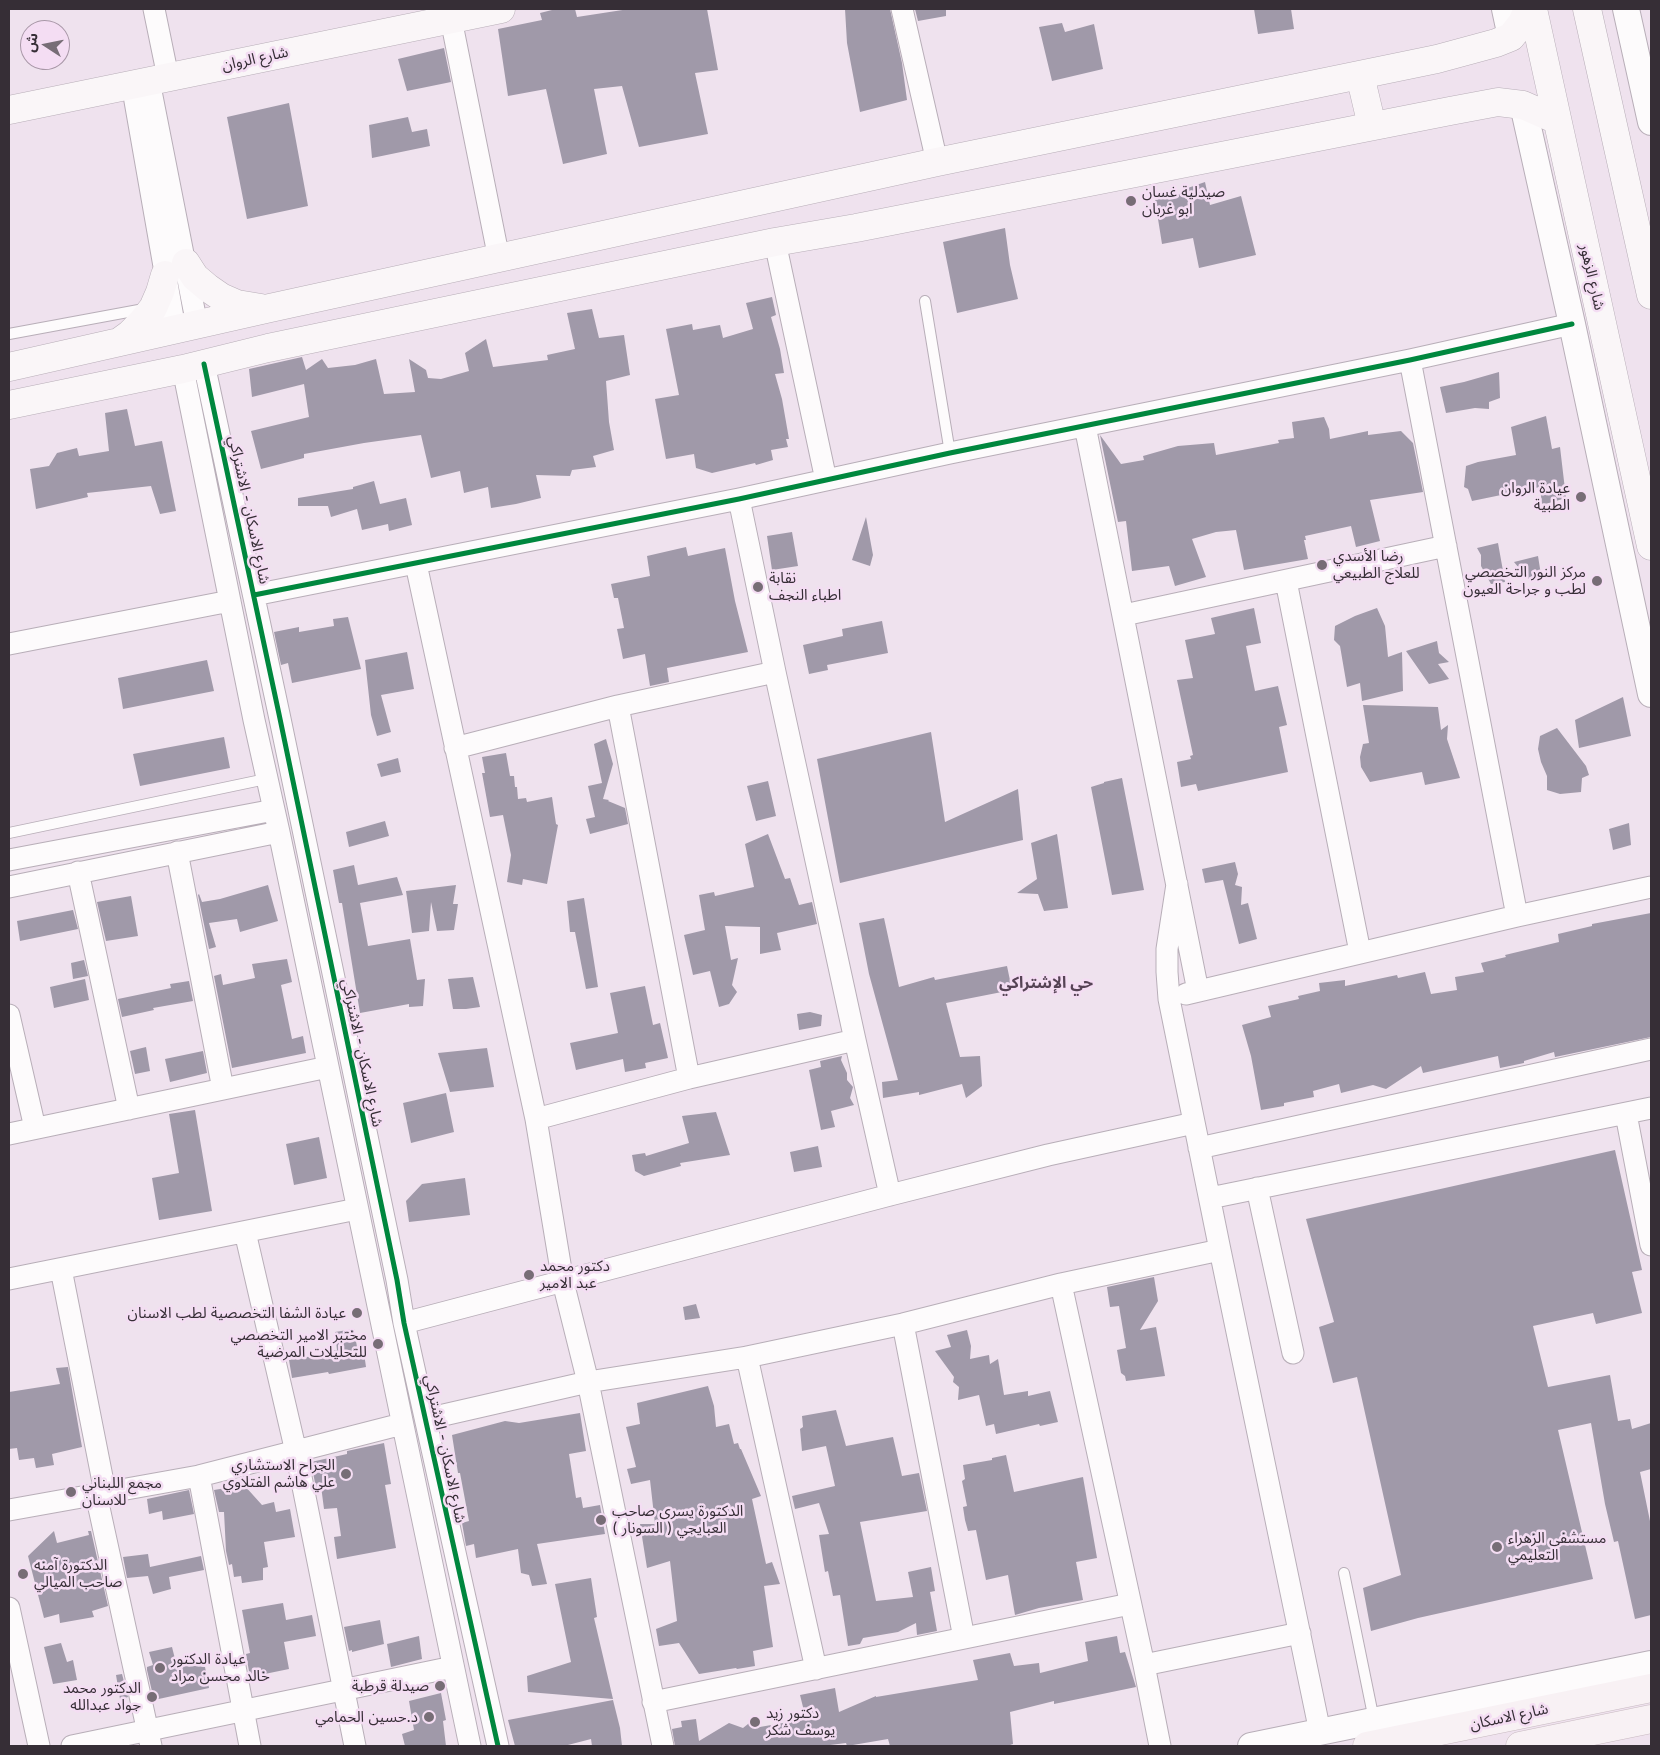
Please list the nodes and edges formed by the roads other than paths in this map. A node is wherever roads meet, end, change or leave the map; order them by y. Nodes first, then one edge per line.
1 (154, 9) edge
2 (501, 9) edge
3 (902, 9) edge
4 (1505, 9) edge
5 (1528, 9) edge
6 (1533, 9) edge
7 (1587, 9) edge
8 (1626, 9) edge
9 (452, 19) junction
10 (1511, 37) junction
11 (1360, 75) junction
12 (149, 81) junction
13 (1523, 105) junction
14 (9, 110) edge
15 (1557, 120) junction
16 (1651, 122) edge
17 (1372, 126) junction
18 (937, 162) junction
19 (1643, 224) edge
20 (775, 242) junction
21 (499, 259) junction
22 (175, 269) junction
23 (368, 286) junction
24 (1651, 295) edge
25 (926, 301) dead end
26 (153, 308) junction
27 (270, 308) junction
28 (1572, 324) junction
29 (376, 326) junction
30 (186, 327) junction
31 (9, 334) edge
32 (115, 344) junction
33 (1410, 360) junction
34 (9, 367) edge
35 (194, 367) junction
36 (9, 405) edge
37 (1085, 426) junction
38 (950, 453) junction
39 (826, 480) junction
40 (739, 499) junction
41 (1647, 512) edge
42 (1446, 546) junction
43 (1651, 546) edge
44 (416, 564) junction
45 (1286, 581) junction
46 (254, 595) junction
47 (230, 601) junction
48 (1124, 615) junction
49 (9, 644) edge
50 (775, 672) junction
51 (1651, 694) edge
52 (618, 706) junction
53 (279, 714) junction
54 (254, 720) junction
55 (455, 748) junction
56 (266, 779) junction
57 (274, 810) junction
58 (279, 832) junction
59 (9, 833) edge
60 (178, 852) junction
61 (9, 860) edge
62 (78, 872) junction
63 (1177, 884) junction
64 (9, 887) edge
65 (1651, 887) edge
66 (1517, 916) junction
67 (1360, 952) junction
68 (1198, 991) junction
69 (1169, 999) junction
70 (9, 1015) edge
71 (855, 1040) junction
72 (1651, 1049) edge
73 (328, 1067) junction
74 (689, 1078) junction
75 (223, 1089) junction
76 (1651, 1108) edge
77 (129, 1109) junction
78 (1626, 1114) junction
79 (536, 1119) junction
80 (1194, 1123) junction
81 (35, 1128) junction
82 (9, 1134) edge
83 (1199, 1148) junction
84 (1257, 1188) junction
85 (890, 1195) junction
86 (1210, 1198) junction
87 (357, 1209) junction
88 (245, 1232) junction
89 (1651, 1245) edge
90 (1220, 1250) junction
91 (61, 1269) junction
92 (9, 1280) edge
93 (397, 1280) junction
94 (563, 1282) junction
95 (1061, 1284) junction
96 (373, 1286) junction
97 (404, 1323) junction
98 (903, 1324) junction
99 (1293, 1353) dead end
100 (747, 1357) junction
101 (588, 1382) junction
102 (426, 1419) junction
103 (402, 1424) junction
104 (296, 1452) junction
105 (199, 1476) junction
106 (101, 1493) junction
107 (9, 1510) edge
108 (1344, 1573) dead end
109 (1130, 1604) junction
110 (9, 1608) edge
111 (1300, 1633) junction
112 (964, 1638) junction
113 (1651, 1664) edge
114 (1144, 1665) junction
115 (453, 1667) junction
116 (816, 1669) junction
117 (1651, 1688) edge
118 (344, 1690) junction
119 (654, 1702) junction
120 (243, 1711) junction
121 (1651, 1720) edge
122 (1320, 1732) junction
123 (1371, 1734) edge
124 (149, 1738) edge
125 (1547, 1744) edge
126 (39, 1746) edge
127 (72, 1746) edge
128 (250, 1746) edge
129 (355, 1746) edge
130 (470, 1746) edge
131 (498, 1746) edge
132 (662, 1746) edge
133 (1160, 1746) edge
134 (1251, 1746) edge
135 (1520, 1746) edge

1 - 12 street
2 - 9 main road, شارع الروان
3 - 18 street
4 - 10 street
5 - 10 main road
6 - 15 main road, شارع الزهور
7 - 19 main road
8 - 16 street
9 - 12 main road, شارع الروان
9 - 21 street
10 - 11 main road
11 - 17 main road
11 - 18 main road
12 - 14 main road, شارع الروان
12 - 22 street
13 - 15 main road
13 - 17 main road
13 - 28 street
15 - 41 main road, شارع الزهور
17 - 20 main road
18 - 21 main road
19 - 24 main road
20 - 29 main road
20 - 39 street
21 - 23 main road
22 - 26 main road
22 - 27 main road
22 - 30 street
23 - 27 main road
23 - 29 main road
25 - 38 lane
26 - 31 lane
26 - 32 main road
27 - 30 main road
28 - 33 street
28 - 51 street
29 - 35 main road
30 - 32 main road
32 - 34 main road
33 - 37 street
33 - 42 street
35 - 36 main road
35 - 46 street, شارع الاسكان - الاشتراكي
35 - 47 street
37 - 38 street
37 - 48 street
38 - 39 street
39 - 40 street
40 - 44 street
40 - 50 street
41 - 43 main road, شارع الزهور
42 - 45 street
42 - 66 street
44 - 46 street
44 - 55 street
45 - 48 street
45 - 67 street
46 - 53 street, شارع الاسكان - الاشتراكي
47 - 49 street
47 - 54 street
48 - 63 street
50 - 52 street
50 - 71 street
52 - 55 street
52 - 74 street
53 - 54 street
53 - 93 street, شارع الاسكان - الاشتراكي
54 - 56 street
55 - 79 street
56 - 57 street
56 - 59 lane
57 - 58 street
57 - 61 street
58 - 60 street
58 - 73 street
60 - 62 street
60 - 75 street
62 - 64 street
62 - 77 street
63 - 68 street
63 - 69 street
65 - 66 street
66 - 67 street
67 - 68 street
68 - 69 street
69 - 80 street
70 - 81 street
71 - 74 street
71 - 85 street
72 - 83 street
73 - 75 street
73 - 87 street
74 - 79 street
75 - 77 street
76 - 78 street
77 - 81 street
78 - 84 street
78 - 89 street
79 - 94 street
80 - 83 street
80 - 85 street
81 - 82 street
83 - 86 street
84 - 86 street
84 - 99 street
85 - 94 street
86 - 90 street
87 - 88 street
87 - 96 street
88 - 91 street
88 - 104 street
90 - 95 street
90 - 111 street
91 - 92 street
91 - 106 street
93 - 96 street
93 - 97 street, شارع الاسكان - الاشتراكي
94 - 97 street
94 - 101 street
95 - 98 street
95 - 109 street
96 - 103 street
97 - 102 street, شارع الاسكان - الاشتراكي
98 - 100 street
98 - 112 street
100 - 101 street
100 - 116 street
101 - 102 street
101 - 119 street
102 - 131 street, شارع الاسكان - الاشتراكي
103 - 104 street
103 - 115 street
104 - 105 street
104 - 118 street
105 - 106 street
105 - 120 street
106 - 107 street
106 - 124 street
108 - 123 lane
109 - 112 street
109 - 114 street
110 - 126 street
111 - 114 street
111 - 122 street
112 - 116 street
113 - 123 street
114 - 133 street
115 - 118 street
115 - 130 street
116 - 119 street
117 - 123 main road, شارع الاسكان
118 - 120 street
118 - 129 street
119 - 132 street
120 - 124 street
120 - 128 street
121 - 125 main road, شارع الاسكان
122 - 123 street
122 - 134 street
124 - 127 street
125 - 135 main road, شارع الاسكان

